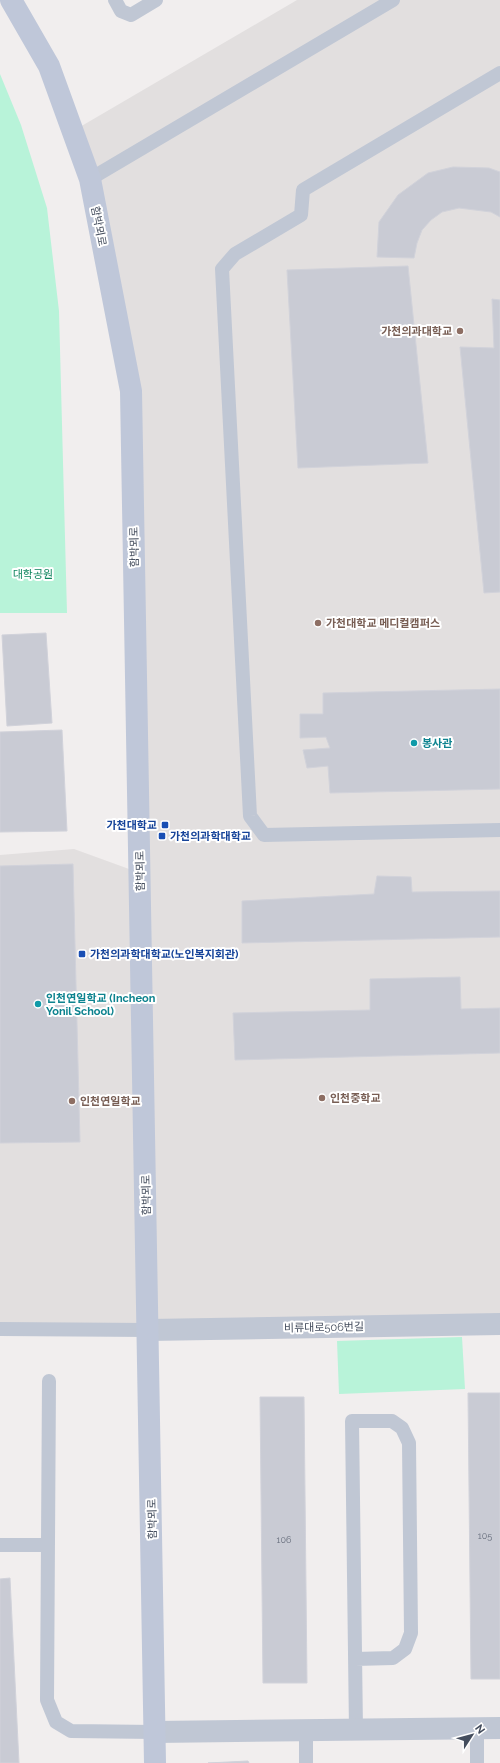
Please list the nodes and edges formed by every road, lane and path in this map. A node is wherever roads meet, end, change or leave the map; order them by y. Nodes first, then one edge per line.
1 (11, 0) edge
2 (115, 0) edge
3 (156, 0) edge
4 (393, 0) edge
5 (500, 73) edge
6 (90, 179) junction
7 (500, 830) edge
8 (500, 1324) edge
9 (0, 1329) edge
10 (148, 1330) junction
11 (49, 1381) dead end
12 (0, 1545) edge
13 (48, 1545) junction
14 (355, 1659) junction
15 (477, 1728) junction
16 (500, 1728) edge
17 (306, 1730) junction
18 (356, 1730) junction
19 (155, 1732) junction
20 (155, 1763) edge
21 (306, 1763) edge
22 (478, 1763) edge

1 - 6 main road, 함박뫼로
2 - 3 lane
4 - 6 lane
5 - 7 lane
6 - 10 main road, 함박뫼로
8 - 10 street, 비류대로506번길
9 - 10 lane
10 - 19 main road, 함박뫼로
11 - 13 lane
12 - 13 lane
13 - 19 lane
14 - 14 lane
14 - 18 lane
15 - 16 street
15 - 18 street
15 - 22 lane
17 - 18 street
17 - 19 street
17 - 21 lane
19 - 20 main road, 함박뫼로

